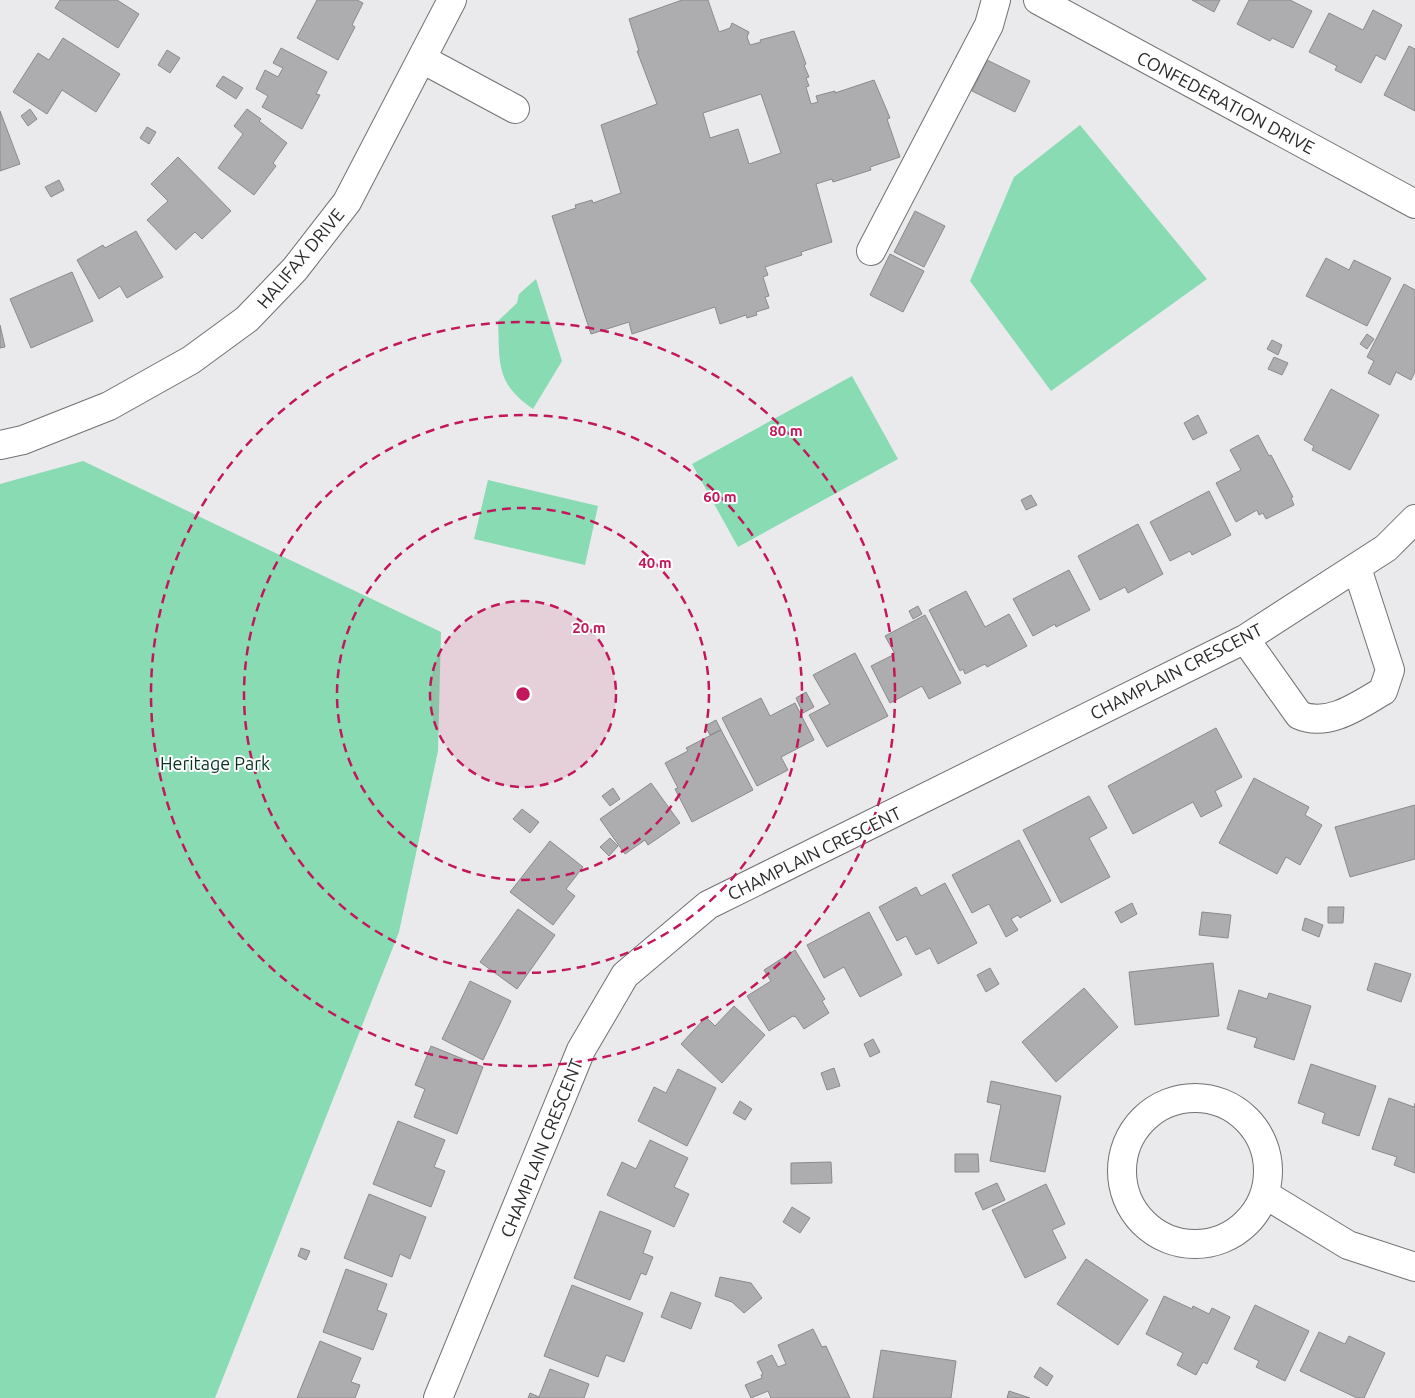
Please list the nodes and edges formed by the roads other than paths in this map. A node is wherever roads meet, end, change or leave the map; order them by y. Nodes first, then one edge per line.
1 (452, 0) edge
2 (996, 0) edge
3 (1038, 0) edge
4 (422, 58) junction
5 (515, 109) dead end
6 (1415, 204) edge
7 (871, 251) dead end
8 (0, 445) edge
9 (1415, 519) edge
10 (1357, 568) junction
11 (1245, 639) junction
12 (1266, 1195) junction
13 (1415, 1267) edge
14 (438, 1398) edge

1 - 4 street, HALIFAX DRIVE
2 - 7 street
3 - 6 street, CONFEDERATION DRIVE
4 - 5 street
4 - 8 street, HALIFAX DRIVE
9 - 10 street, CHAMPLAIN CRESCENT
10 - 11 street, CHAMPLAIN CRESCENT
10 - 11 street
11 - 14 street, CHAMPLAIN CRESCENT
12 - 12 street
12 - 13 street

